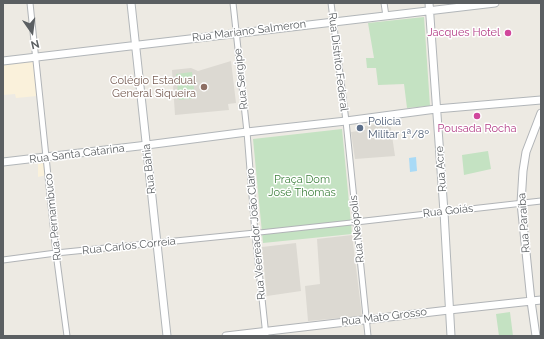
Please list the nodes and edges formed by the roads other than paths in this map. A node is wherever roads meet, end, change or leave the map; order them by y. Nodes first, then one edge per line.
1 (30, 3) edge
2 (131, 3) edge
3 (232, 3) edge
4 (331, 3) edge
5 (384, 3) edge
6 (494, 3) edge
7 (430, 7) edge
8 (386, 16) junction
9 (333, 22) junction
10 (236, 33) junction
11 (135, 45) junction
12 (36, 57) junction
13 (3, 60) edge
14 (541, 100) edge
15 (436, 109) junction
16 (541, 113) edge
17 (346, 121) junction
18 (537, 131) edge
19 (247, 132) junction
20 (147, 145) junction
21 (47, 158) junction
22 (3, 162) edge
23 (541, 201) edge
24 (521, 203) junction
25 (444, 212) junction
26 (356, 222) junction
27 (255, 234) junction
28 (156, 244) junction
29 (56, 253) junction
30 (3, 260) edge
31 (541, 300) edge
32 (531, 301) junction
33 (449, 310) junction
34 (366, 320) junction
35 (266, 333) edge
36 (67, 336) edge
37 (167, 336) edge
38 (226, 336) edge
39 (368, 336) edge
40 (451, 336) edge
41 (536, 336) edge

1 - 12 street, Rua Pernambuco
2 - 11 main road, Rua Bahia
3 - 10 street, Rua Sergipe
4 - 9 street, Rua Distrito Federal
5 - 8 street
6 - 7 main road, Rua Mariano Salmeron
7 - 8 main road, Rua Mariano Salmeron
7 - 15 main road, Rua Acre
8 - 9 main road, Rua Mariano Salmeron
9 - 10 main road, Rua Mariano Salmeron
9 - 17 street, Rua Distrito Federal
10 - 11 main road, Rua Mariano Salmeron
10 - 19 street, Rua Sergipe
11 - 12 main road, Rua Mariano Salmeron
11 - 20 main road, Rua Bahia
12 - 13 main road, Rua Mariano Salmeron
12 - 21 street, Rua Pernambuco
14 - 15 main road, Rua Santa Catarina
15 - 17 main road, Rua Santa Catarina
15 - 25 main road, Rua Acre
16 - 18 main road, Rua Paraíba
17 - 19 main road, Rua Santa Catarina
17 - 26 street, Rua Neópolis
18 - 24 main road, Rua Paraíba
19 - 20 main road, Rua Santa Catarina
19 - 27 street, Rua Veereador João Claro
20 - 21 main road, Rua Santa Catarina
20 - 28 main road, Rua Bahia
21 - 22 main road, Rua Santa Catarina
21 - 29 street, Rua Pernambuco
23 - 24 street, Rua Goiás
24 - 25 street, Rua Goiás
24 - 32 main road, Rua Paraíba
25 - 26 street, Rua Goiás
25 - 33 main road, Rua Acre
26 - 27 street
26 - 34 street, Rua Neópolis
27 - 28 street, Rua Carlos Correia
27 - 35 street, Rua Veereador João Claro
28 - 29 street, Rua Carlos Correia
28 - 37 main road, Rua Bahia
29 - 30 street, Rua Carlos Correia
29 - 36 street, Rua Pernambuco
31 - 32 main road, Rua Mato Grosso
32 - 33 main road, Rua Mato Grosso
32 - 41 main road, Rua Paraíba
33 - 34 main road, Rua Mato Grosso
33 - 40 main road, Rua Acre
34 - 35 main road, Rua Mato Grosso
34 - 39 street, Rua Neópolis
35 - 38 main road, Rua Mato Grosso

